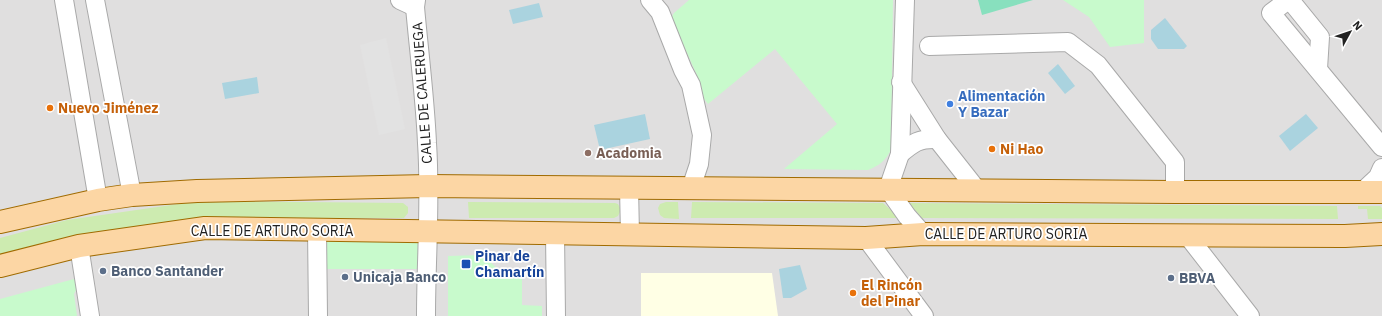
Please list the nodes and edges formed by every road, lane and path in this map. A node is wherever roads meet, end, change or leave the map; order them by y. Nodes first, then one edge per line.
1 (64, 0) edge
2 (94, 0) edge
3 (650, 0) edge
4 (905, 0) edge
5 (1289, 0) edge
6 (411, 2) edge
7 (929, 46) dead end
8 (901, 82) junction
9 (938, 139) junction
10 (1382, 147) edge
11 (900, 154) junction
12 (1382, 168) edge
13 (428, 186) junction
14 (629, 187) junction
15 (691, 188) junction
16 (888, 189) junction
17 (978, 190) junction
18 (1175, 192) junction
19 (1375, 193) edge
20 (132, 195) junction
21 (98, 200) junction
22 (0, 222) edge
23 (317, 230) junction
24 (428, 230) junction
25 (555, 233) junction
26 (923, 234) junction
27 (630, 235) junction
28 (1187, 235) junction
29 (1376, 236) edge
30 (866, 238) junction
31 (79, 246) junction
32 (0, 266) edge
33 (90, 316) edge
34 (318, 316) edge
35 (426, 316) edge
36 (556, 316) edge
37 (924, 316) edge
38 (1250, 316) edge

1 - 21 street
2 - 20 street
3 - 15 street
4 - 8 street
5 - 10 street
6 - 13 street, CALLE DE CALERUEGA
7 - 18 street
8 - 9 street
8 - 11 street
9 - 11 street
9 - 17 street
11 - 16 street
12 - 19 street
13 - 14 main road
13 - 20 main road
13 - 24 street
14 - 15 main road
14 - 27 street
15 - 16 main road
16 - 17 main road
16 - 26 street
17 - 18 main road
18 - 19 main road
20 - 21 main road
21 - 22 main road
23 - 24 main road, CALLE DE ARTURO SORIA
23 - 31 main road, CALLE DE ARTURO SORIA
23 - 34 street
24 - 25 main road, CALLE DE ARTURO SORIA
24 - 35 street
25 - 27 main road, CALLE DE ARTURO SORIA
25 - 36 street
26 - 28 main road, CALLE DE ARTURO SORIA
26 - 30 main road, CALLE DE ARTURO SORIA
27 - 30 main road, CALLE DE ARTURO SORIA
28 - 29 main road, CALLE DE ARTURO SORIA
28 - 38 street
30 - 37 street
31 - 32 main road, CALLE DE ARTURO SORIA
31 - 33 street

